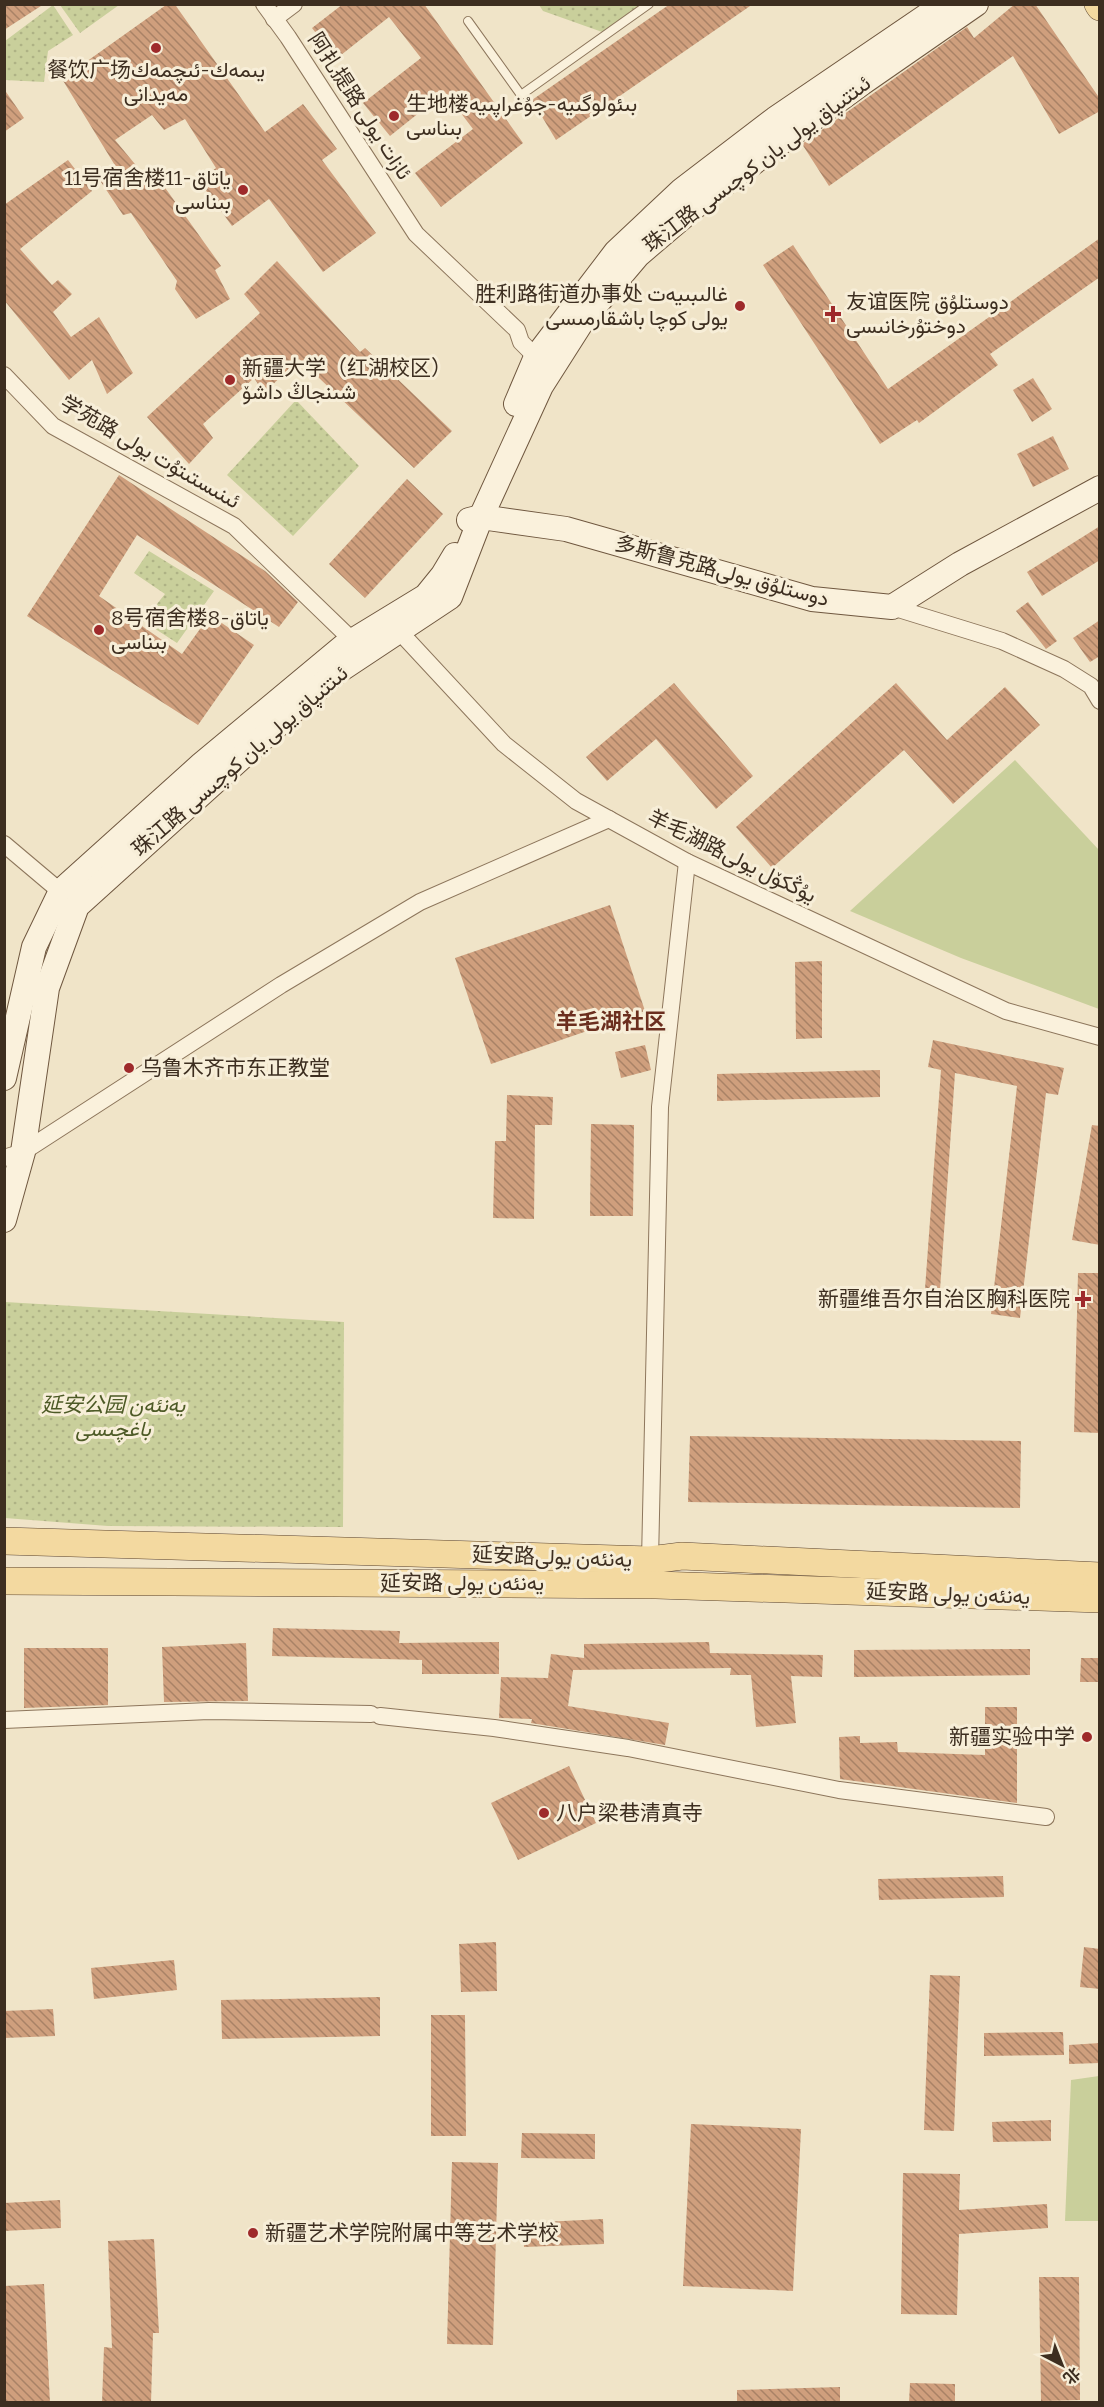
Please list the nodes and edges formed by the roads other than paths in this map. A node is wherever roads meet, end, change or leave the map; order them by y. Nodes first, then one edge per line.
1 (264, 4) edge
2 (294, 4) edge
3 (649, 4) edge
4 (944, 4) edge
5 (976, 4) edge
6 (274, 19) junction
7 (468, 21) dead end
8 (537, 359) junction
9 (4, 375) edge
10 (1100, 488) edge
11 (474, 519) junction
12 (892, 607) junction
13 (399, 631) junction
14 (353, 640) junction
15 (1100, 702) edge
16 (609, 819) junction
17 (4, 844) edge
18 (687, 862) junction
19 (69, 899) junction
20 (1100, 1037) edge
21 (4, 1078) edge
22 (14, 1155) edge
23 (4, 1220) edge
24 (4, 1541) edge
25 (650, 1560) junction
26 (1100, 1576) edge
27 (4, 1581) edge
28 (1100, 1599) edge
29 (4, 1720) edge
30 (1046, 1817) dead end

1 - 6 street, 阿扎提路 ئازات يولى
2 - 6 street
3 - 7 lane
4 - 8 street, 珠江路 ئىتتىپاق يولى يان كوچىسى
5 - 11 street, 珠江路 ئىتتىپاق يولى يان كوچىسى
6 - 8 street, 阿扎提路 ئازات يولى
8 - 11 street, 珠江路 ئىتتىپاق يولى يان كوچىسى
9 - 14 street, 学苑路 ئىنىستىتۇت يولى
10 - 12 street
11 - 12 street, 多斯鲁克路دوستلۇق يولى
11 - 13 street, 珠江路 ئىتتىپاق يولى يان كوچىسى
11 - 14 street, 珠江路 ئىتتىپاق يولى يان كوچىسى
12 - 15 street, 多斯鲁克路دوستلۇق يولى
13 - 16 street, 羊毛湖路يۇڭكۆل يولى
13 - 19 street, 珠江路 ئىتتىپاق يولى يان كوچىسى
14 - 19 street, 珠江路 ئىتتىپاق يولى يان كوچىسى
16 - 18 street, 羊毛湖路يۇڭكۆل يولى
16 - 22 street
17 - 19 street
18 - 20 street, 羊毛湖路يۇڭكۆل يولى
18 - 25 street
19 - 21 street, 珠江路 ئىتتىپاق يولى يان كوچىسى
19 - 22 street, 珠江路 ئىتتىپاق يولى يان كوچىسى
22 - 23 street, 珠江路 ئىتتىپاق يولى يان كوچىسى
24 - 25 main road, 延安路يەنئەن يولى
25 - 26 main road, 延安路يەنئەن يولى
27 - 28 main road, 延安路 يەنئەن يولى
29 - 30 street

